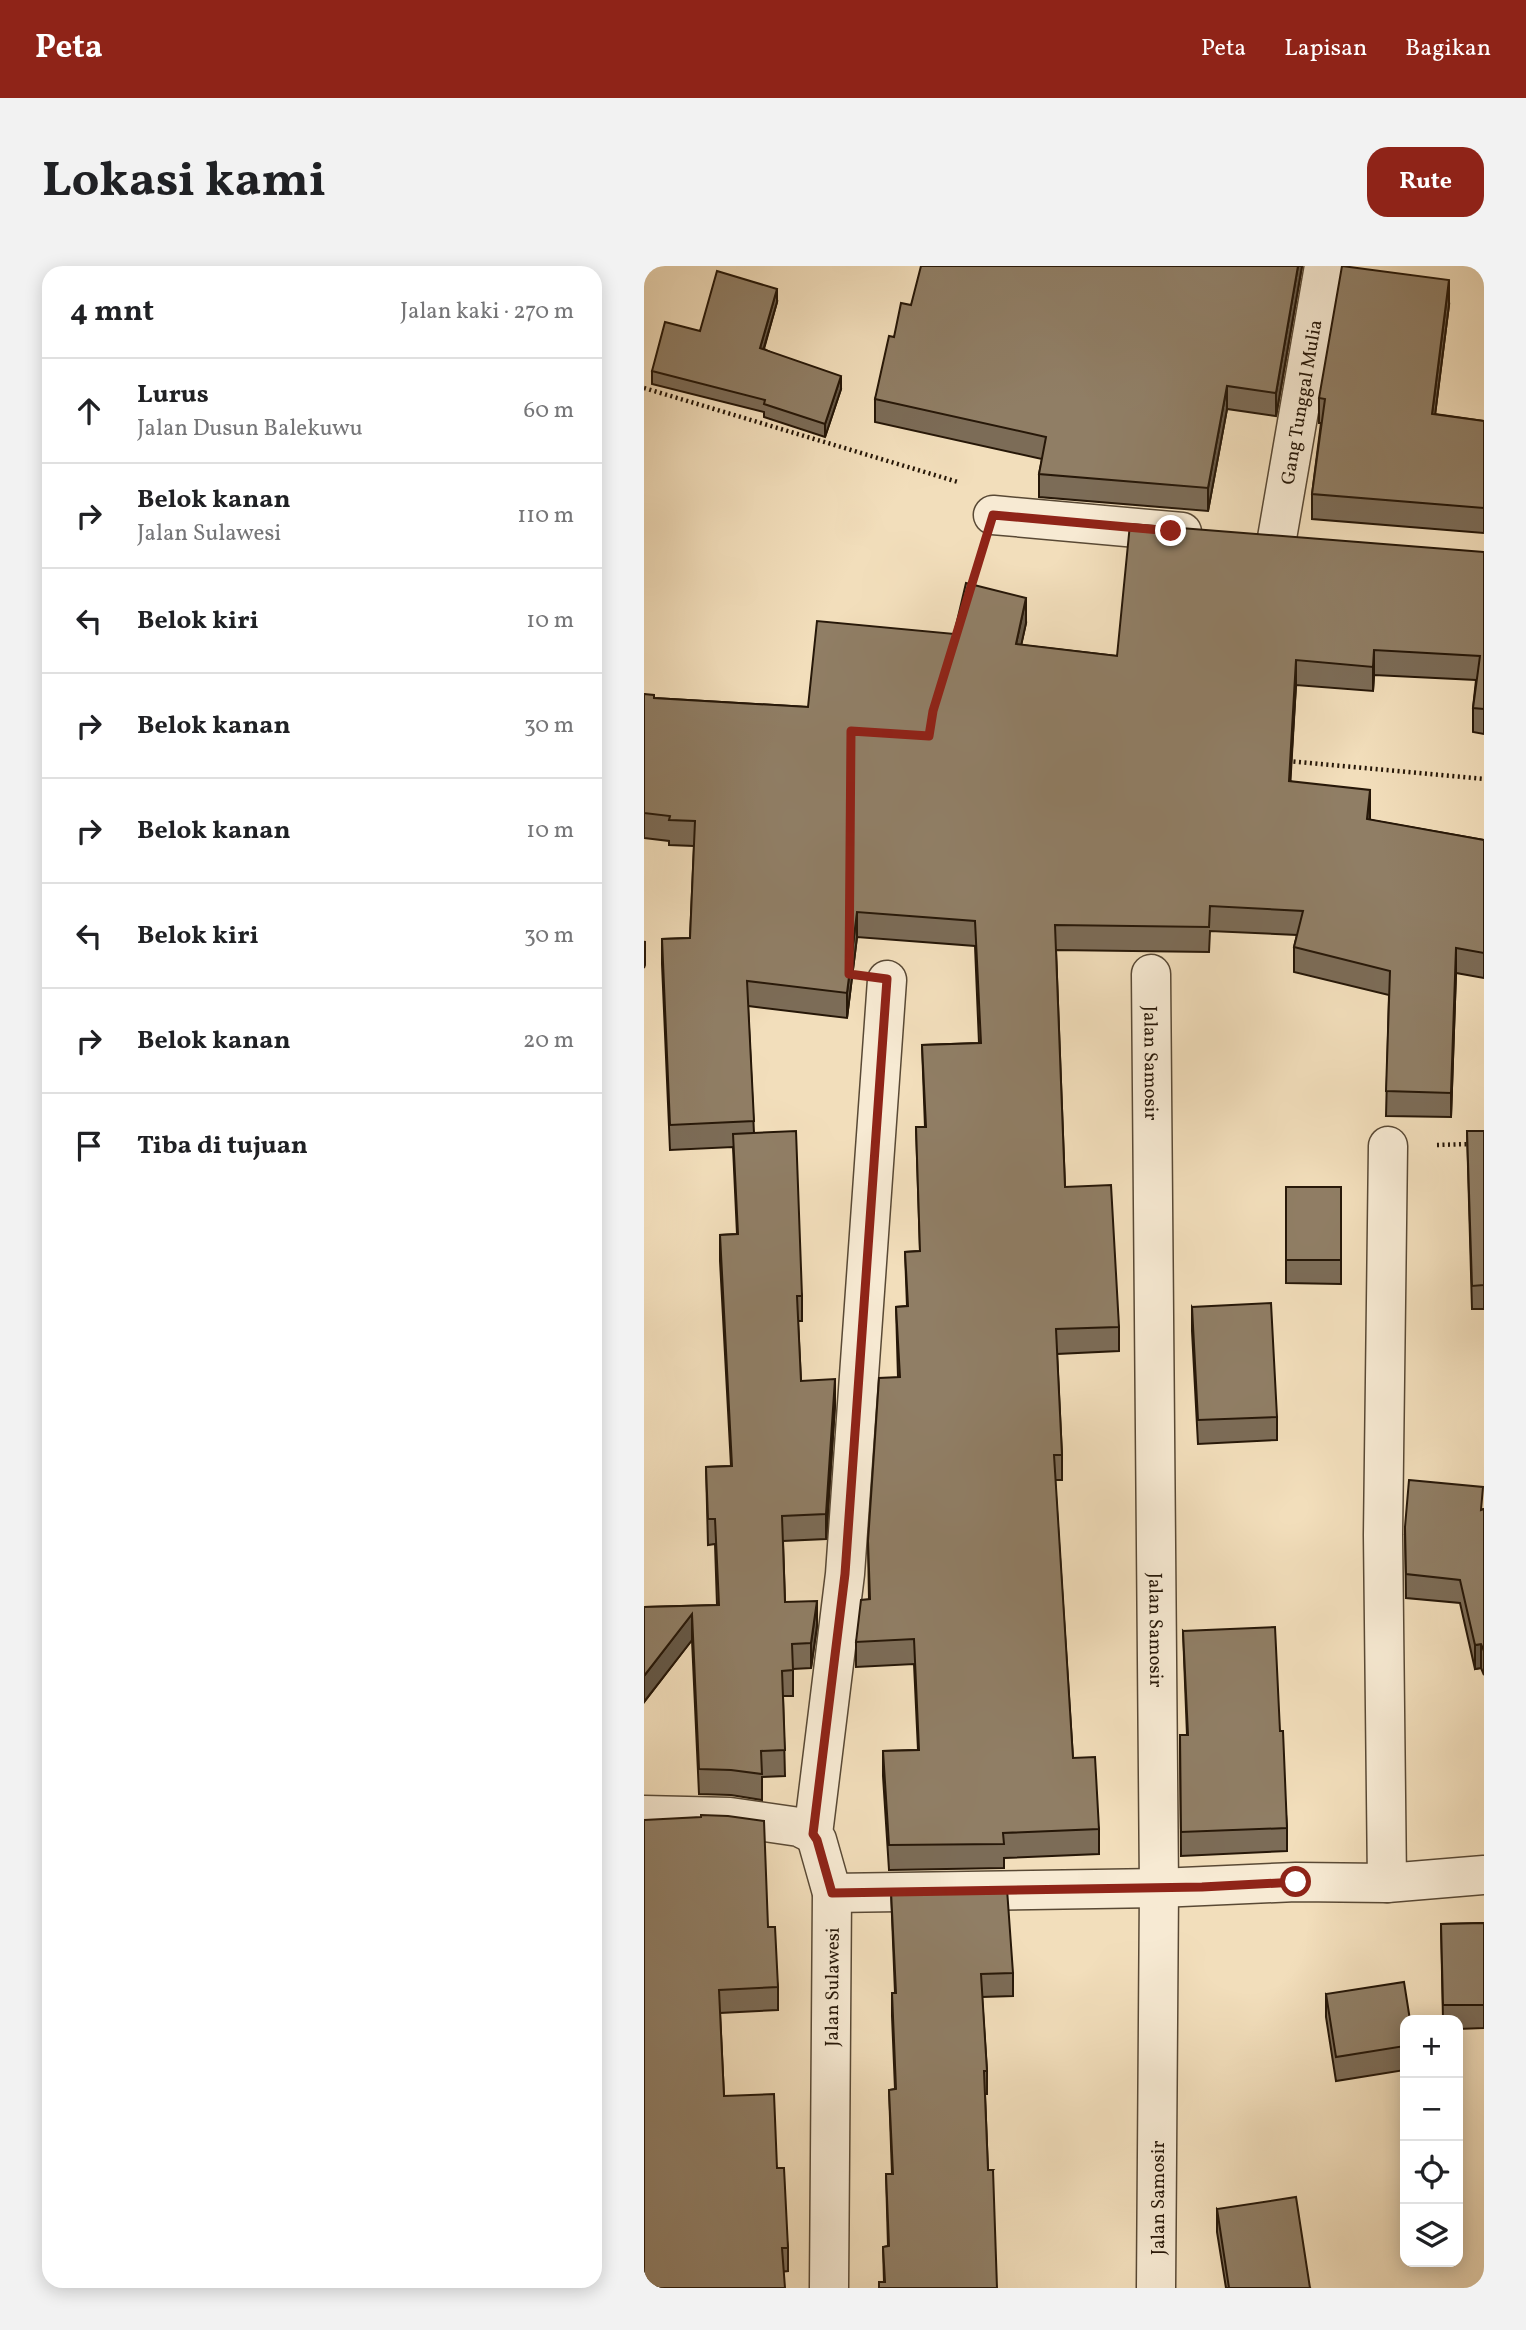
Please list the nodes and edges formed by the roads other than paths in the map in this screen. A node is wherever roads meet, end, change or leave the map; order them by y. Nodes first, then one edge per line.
1 (1324, 266) edge
2 (993, 515) road end
3 (1277, 538) junction
4 (1318, 541) edge
5 (1151, 974) dead end
6 (887, 979) dead end
7 (1388, 1146) dead end
8 (644, 1815) edge
9 (813, 1834) junction
10 (1484, 1875) edge
11 (1387, 1883) junction
12 (1159, 1888) junction
13 (832, 1893) junction
14 (829, 2288) edge
15 (1156, 2288) edge

1 - 3 street, Gang Tunggal Mulia
2 - 3 street
3 - 4 street
5 - 12 street, Jalan Samosir
6 - 9 street, Jalan Sulawesi
7 - 11 street
8 - 9 street
9 - 13 street, Jalan Sulawesi
10 - 11 street
11 - 12 street
12 - 13 street
12 - 15 street, Jalan Samosir
13 - 14 street, Jalan Sulawesi

